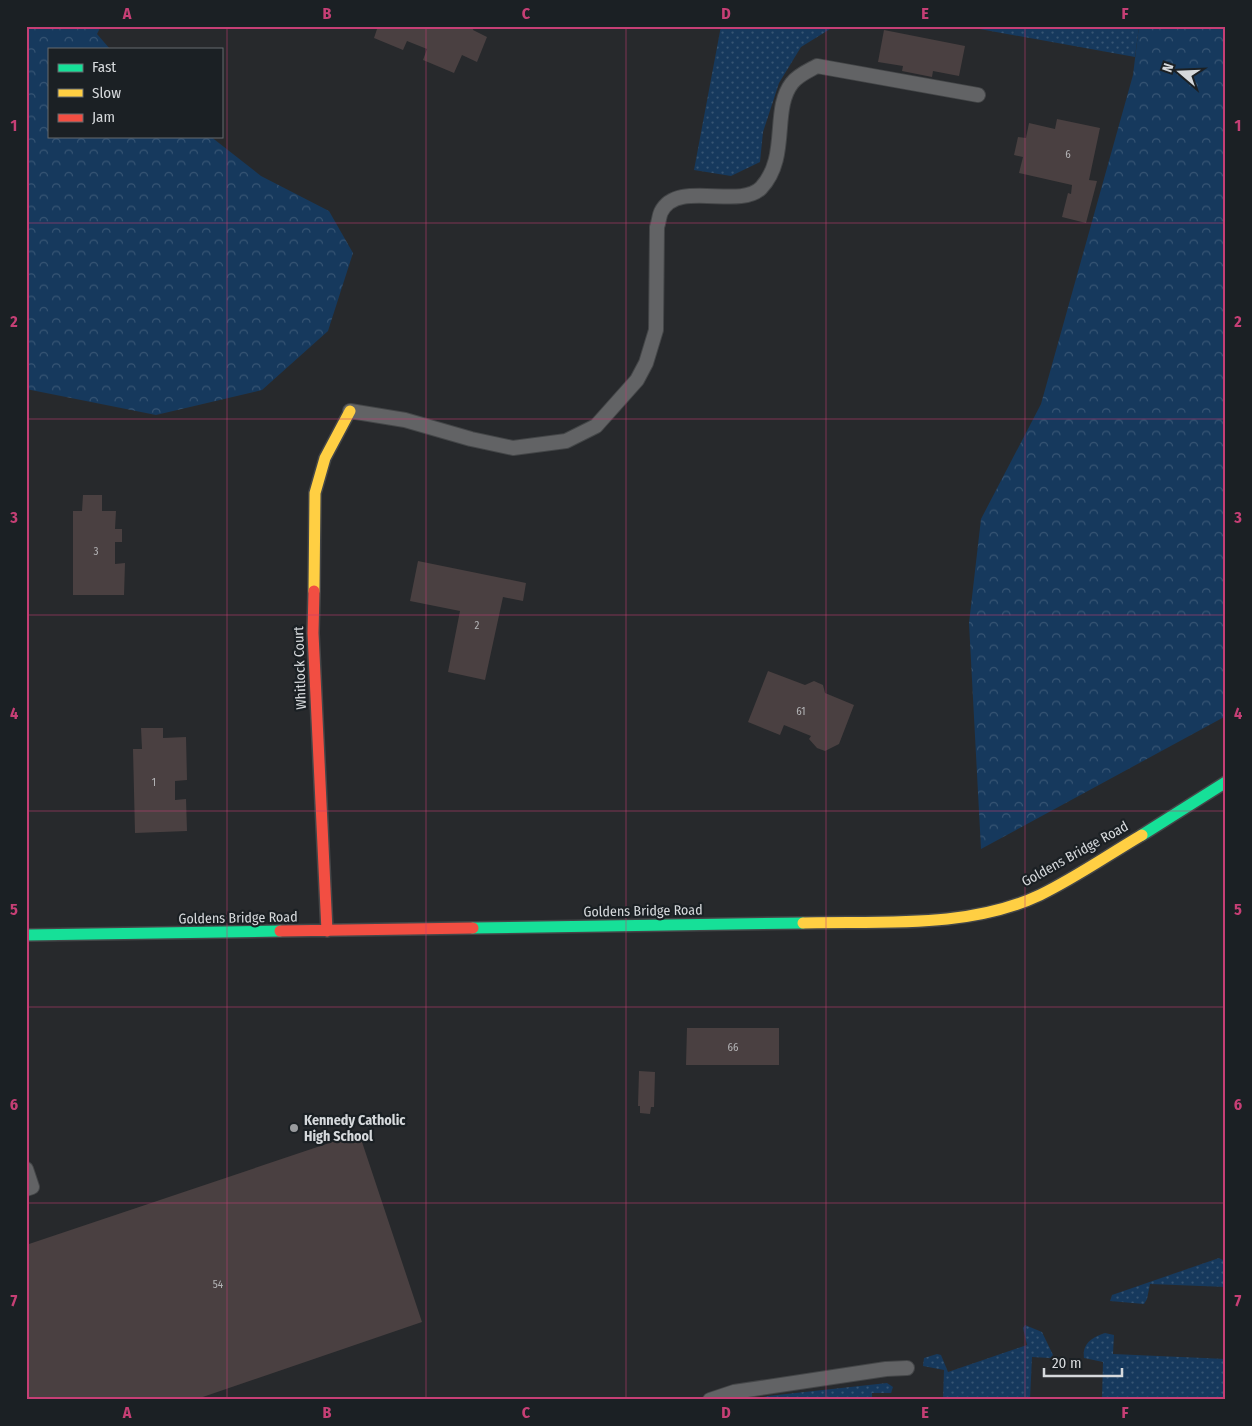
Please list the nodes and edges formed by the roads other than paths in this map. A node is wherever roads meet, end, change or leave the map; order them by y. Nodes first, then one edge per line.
1 (978, 95) dead end
2 (350, 411) joint
3 (1226, 782) edge
4 (326, 931) junction
5 (26, 935) edge
6 (26, 1169) edge
7 (26, 1189) edge
8 (907, 1368) dead end
9 (710, 1400) edge

1 - 2 lane
2 - 4 main road, Whitlock Court
3 - 4 main road, Goldens Bridge Road
4 - 5 main road, Goldens Bridge Road
6 - 7 lane
8 - 9 lane

